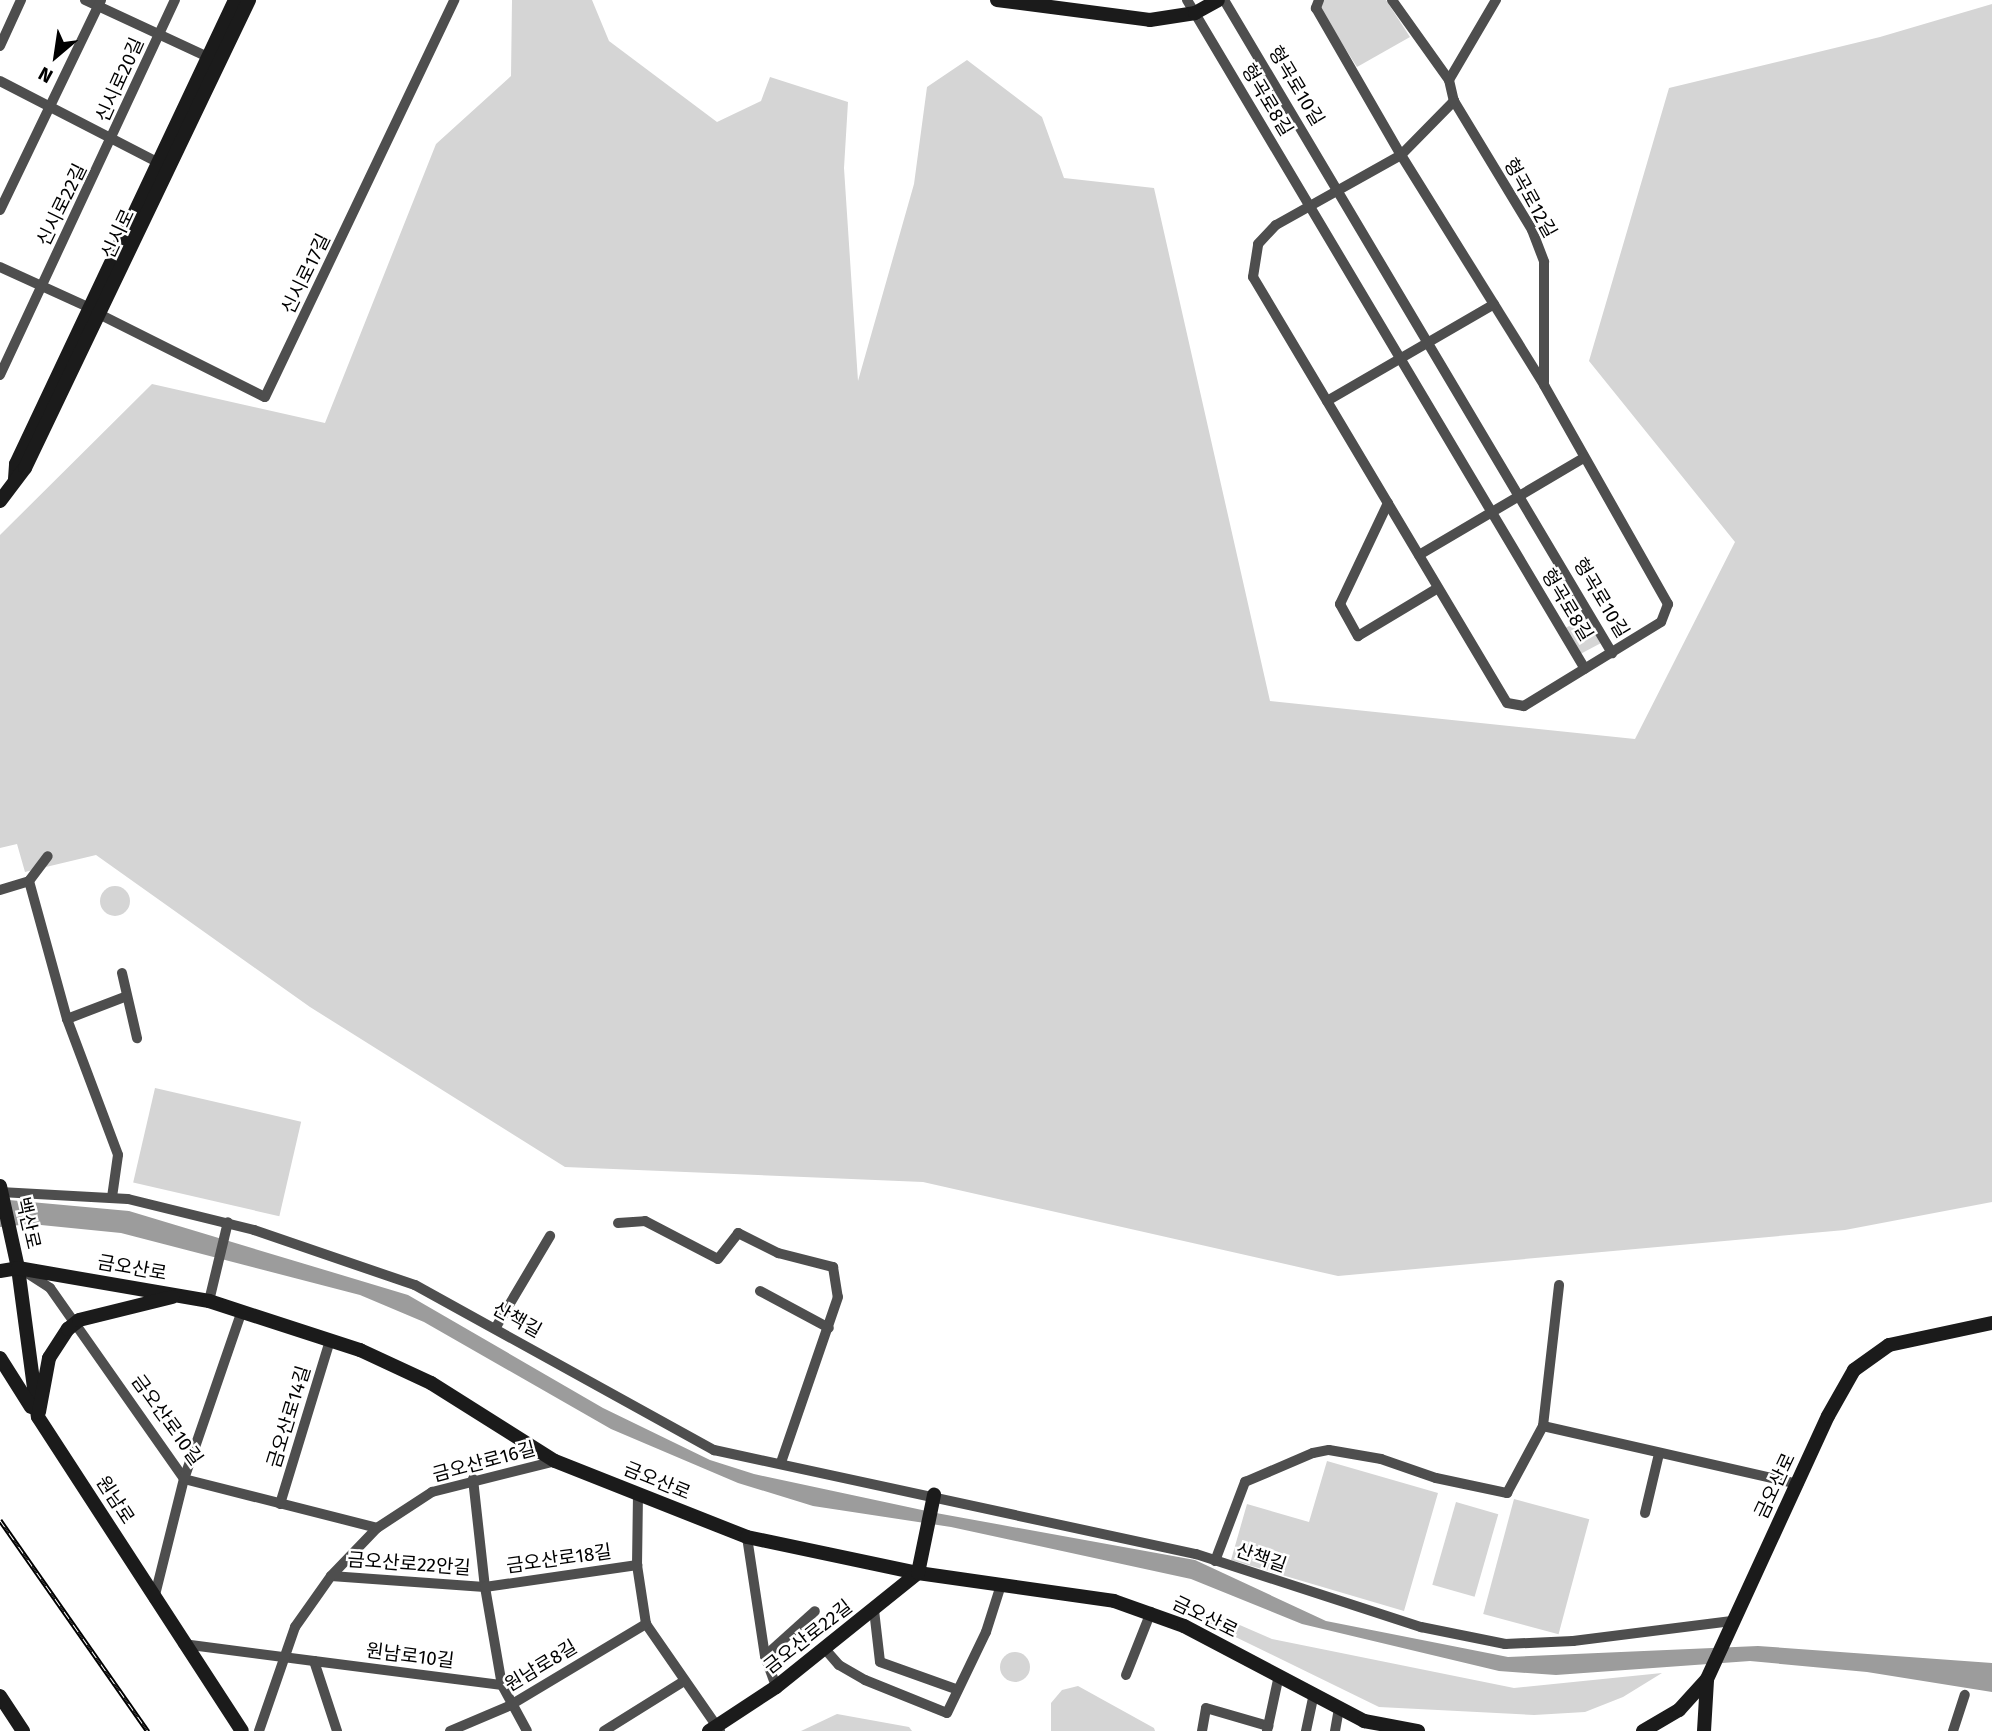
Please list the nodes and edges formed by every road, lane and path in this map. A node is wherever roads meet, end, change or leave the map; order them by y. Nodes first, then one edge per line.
1 (20, 0) edge
2 (85, 0) edge
3 (175, 0) edge
4 (235, 0) edge
5 (249, 0) edge
6 (454, 0) edge
7 (997, 0) edge
8 (1218, 0) edge
9 (1224, 0) edge
10 (1319, 0) edge
11 (1392, 0) edge
12 (1496, 0) edge
13 (100, 3) edge
14 (1191, 6) edge
15 (159, 36) junction
16 (0, 46) edge
17 (213, 60) junction
18 (0, 80) edge
19 (1449, 80) junction
20 (1454, 101) junction
21 (50, 107) junction
22 (114, 138) junction
23 (1401, 155) junction
24 (158, 162) junction
25 (1337, 189) junction
26 (1309, 205) junction
27 (0, 210) edge
28 (0, 267) edge
29 (42, 287) junction
30 (1494, 303) junction
31 (96, 312) junction
32 (1428, 342) junction
33 (1400, 358) junction
34 (0, 375) edge
35 (1544, 384) junction
36 (1327, 401) junction
37 (1584, 458) junction
38 (1519, 496) junction
39 (0, 502) edge
40 (1388, 503) junction
41 (1492, 512) junction
42 (1419, 555) junction
43 (1438, 588) junction
44 (1612, 653) junction
45 (1585, 668) junction
46 (48, 856) dead end
47 (29, 881) junction
48 (0, 890) edge
49 (122, 973) dead end
50 (127, 996) junction
51 (67, 1019) junction
52 (136, 1038) dead end
53 (0, 1190) edge
54 (112, 1197) junction
55 (228, 1222) junction
56 (618, 1223) dead end
57 (550, 1236) dead end
58 (19, 1268) junction
59 (0, 1271) edge
60 (1559, 1285) dead end
61 (760, 1291) dead end
62 (178, 1295) junction
63 (209, 1301) junction
64 (241, 1313) junction
65 (76, 1322) junction
66 (1992, 1323) edge
67 (496, 1327) junction
68 (829, 1328) junction
69 (330, 1340) junction
70 (0, 1358) edge
71 (38, 1417) junction
72 (1543, 1426) junction
73 (1659, 1454) junction
74 (555, 1461) junction
75 (781, 1464) junction
76 (184, 1479) junction
77 (474, 1479) junction
78 (1798, 1484) junction
79 (638, 1494) junction
80 (933, 1495) junction
81 (280, 1504) junction
82 (1645, 1513) dead end
83 (377, 1528) junction
84 (747, 1537) junction
85 (1215, 1560) junction
86 (637, 1565) junction
87 (918, 1573) junction
88 (331, 1576) junction
89 (1002, 1585) junction
90 (485, 1587) junction
91 (154, 1599) junction
92 (874, 1610) junction
93 (815, 1611) dead end
94 (1151, 1612) junction
95 (1732, 1621) junction
96 (646, 1624) junction
97 (183, 1644) junction
98 (825, 1649) junction
99 (765, 1656) junction
100 (285, 1658) junction
101 (314, 1661) junction
102 (1126, 1675) dead end
103 (1279, 1675) junction
104 (1707, 1679) junction
105 (684, 1681) junction
106 (502, 1685) junction
107 (776, 1687) junction
108 (956, 1689) junction
109 (1314, 1693) junction
110 (1965, 1695) dead end
111 (0, 1696) edge
112 (509, 1706) junction
113 (1339, 1709) junction
114 (1268, 1728) edge
115 (715, 1729) edge
116 (1398, 1730) edge
117 (1648, 1730) edge
118 (23, 1731) edge
119 (242, 1731) edge
120 (259, 1731) edge
121 (337, 1731) edge
122 (450, 1731) edge
123 (527, 1731) edge
124 (604, 1731) edge
125 (1202, 1731) edge
126 (1306, 1731) edge
127 (1335, 1731) edge
128 (1418, 1731) edge
129 (1704, 1731) edge
130 (1953, 1731) edge

1 - 16 street
2 - 13 street, 신시로20길
3 - 15 street
4 - 17 street, 신시로
5 - 17 street, 신시로
6 - 31 street, 신시로17길
7 - 14 street
8 - 14 street
9 - 25 street, 형곡로10길
10 - 23 street
11 - 19 street, 형곡로12길
12 - 19 street
13 - 15 street, 신시로20길
13 - 21 street
14 - 26 street, 형곡로8길
15 - 17 street, 신시로20길
15 - 22 street, 신시로20길
17 - 24 street, 신시로
17 - 31 street, 신시로
18 - 21 street
19 - 20 street, 형곡로12길
20 - 23 street
20 - 35 street, 형곡로12길
21 - 22 street
21 - 27 street
22 - 24 street
22 - 29 street, 신시로22길
23 - 25 street
23 - 30 street, 형곡로10길
24 - 31 street, 신시로
25 - 26 street
25 - 32 street, 형곡로10길
26 - 33 street, 형곡로8길
26 - 36 street, 형곡로8길
28 - 29 street
29 - 31 street
29 - 34 street, 신시로22길
30 - 32 street
30 - 35 street, 형곡로10길
31 - 39 street, 신시로
32 - 33 street
32 - 38 street, 형곡로10길
33 - 36 street
33 - 41 street, 형곡로8길
35 - 37 street, 형곡로10길
36 - 40 street, 형곡로8길
37 - 38 street
37 - 44 street, 형곡로10길
38 - 41 street
38 - 44 street, 형곡로10길
40 - 42 street, 형곡로8길
40 - 43 street
41 - 42 street
41 - 45 street, 형곡로8길
42 - 43 street, 형곡로8길
43 - 45 street, 형곡로8길
44 - 45 street
46 - 47 street
47 - 48 street
47 - 51 street
49 - 50 street
50 - 51 street
50 - 52 street
51 - 54 street
53 - 54 street, 산책길
53 - 58 street, 백산로
54 - 55 street, 산책길
55 - 63 street
55 - 67 street, 산책길
56 - 68 street
57 - 67 street
58 - 59 street, 금오산로
58 - 62 street, 금오산로
58 - 65 street, 금오산로10길
58 - 71 street, 원남로
60 - 72 street
61 - 68 street
62 - 63 street, 금오산로
62 - 65 street
63 - 64 street, 금오산로
64 - 69 street, 금오산로
64 - 76 street
65 - 71 street
65 - 76 street, 금오산로10길
66 - 78 street, 금오산로
67 - 75 street, 산책길
68 - 75 street
69 - 74 street, 금오산로
69 - 81 street, 금오산로14길
70 - 71 street
71 - 91 street, 원남로
72 - 73 street
72 - 85 street
73 - 78 street
73 - 82 street
74 - 77 street, 금오산로16길
74 - 79 street, 금오산로
75 - 80 street, 산책길
76 - 81 street, 금오산로10길
76 - 91 street
77 - 83 street, 금오산로16길
77 - 90 street, 금오산로22안길
78 - 95 street, 금오산로
79 - 84 street, 금오산로
79 - 86 street, 금오산로18길
80 - 85 street, 산책길
80 - 87 street
81 - 83 street, 금오산로10길
83 - 88 street, 금오산로16길
84 - 87 street, 금오산로
84 - 99 street
85 - 95 street, 산책길
86 - 90 street, 금오산로18길
86 - 96 street, 금오산로18길
87 - 89 street, 금오산로
87 - 92 street, 금오산로22길
88 - 90 street, 금오산로22안길
88 - 100 street, 금오산로16길
89 - 94 street, 금오산로
89 - 108 street
90 - 106 street, 금오산로22안길
91 - 97 street, 원남로
92 - 98 street, 금오산로22길
92 - 108 street
93 - 99 street
94 - 102 street
94 - 103 street, 금오산로
95 - 104 street, 금오산로
96 - 105 street, 금오산로18길
96 - 112 street, 원남로8길
97 - 100 street
97 - 119 street, 원남로
98 - 107 street, 금오산로22길
98 - 108 street
99 - 107 street
100 - 101 street
100 - 120 street, 금오산로16길
101 - 106 street, 원남로10길
101 - 121 street
103 - 109 street, 금오산로
103 - 114 street
104 - 117 street, 금오산로
104 - 129 street
105 - 115 street, 금오산로18길
105 - 124 street
106 - 112 street, 금오산로22안길
107 - 115 street, 금오산로22길
109 - 113 street, 금오산로
109 - 126 street
110 - 130 street
111 - 118 street
112 - 122 street, 원남로8길
112 - 123 street, 금오산로22안길
113 - 116 street, 금오산로
113 - 127 street
114 - 125 street
116 - 128 street, 금오산로

